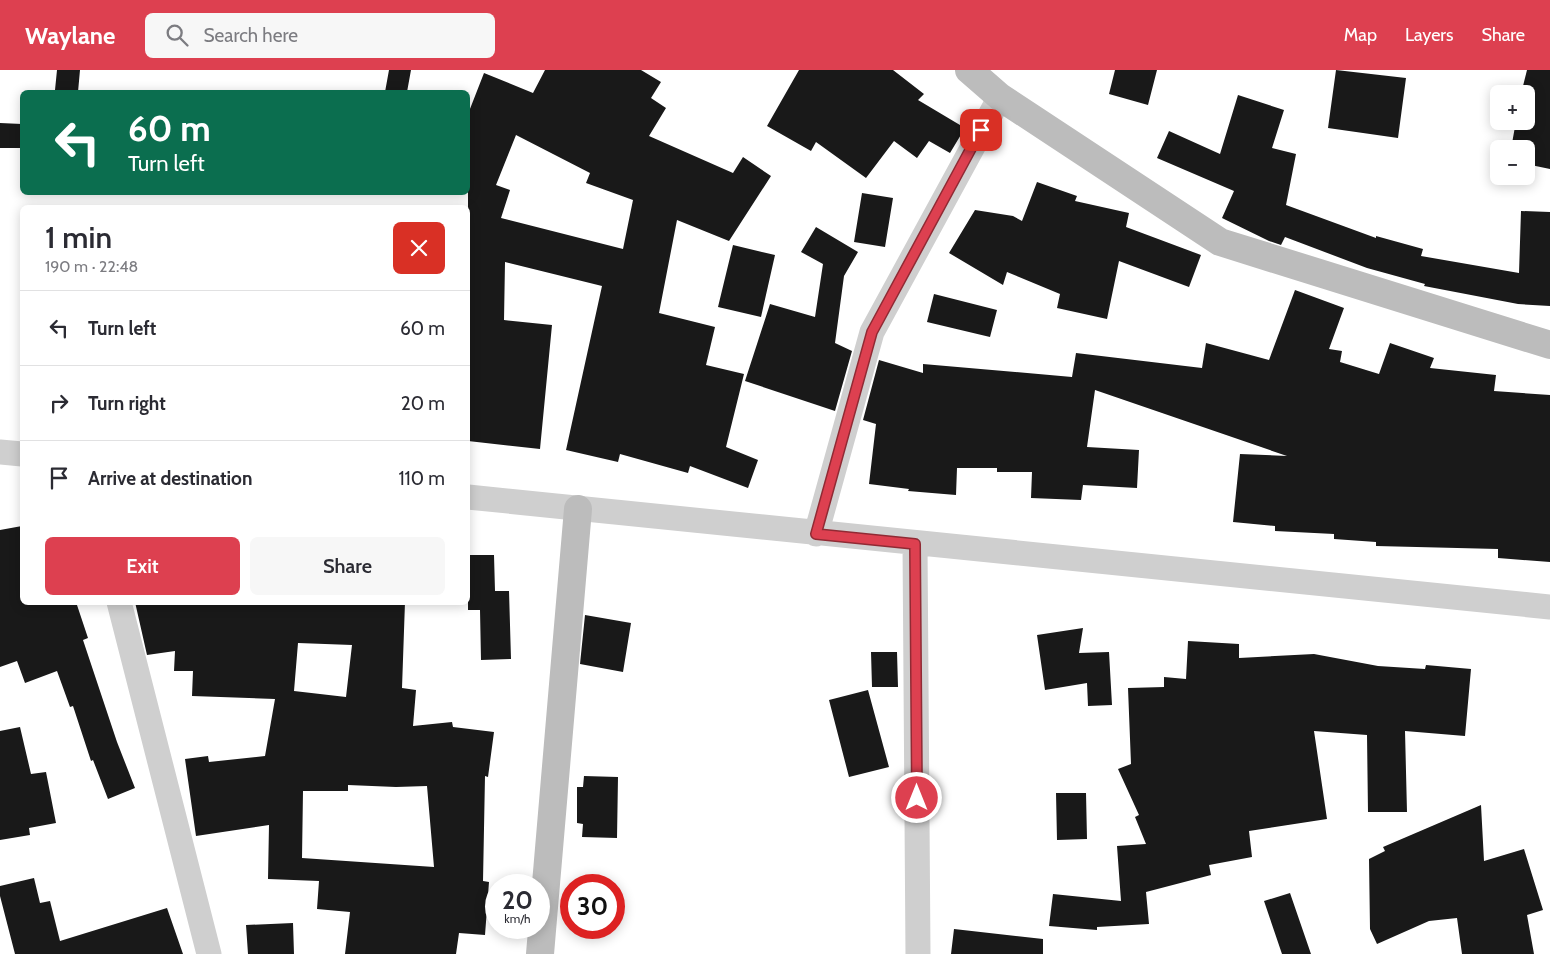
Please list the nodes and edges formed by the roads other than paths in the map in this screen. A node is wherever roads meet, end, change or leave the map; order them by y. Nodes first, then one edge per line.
1 (969, 70) edge
2 (1000, 97) junction
3 (1550, 345) edge
4 (0, 452) edge
5 (20, 454) edge
6 (470, 498) edge
7 (578, 509) junction
8 (816, 534) junction
9 (915, 544) junction
10 (120, 605) edge
11 (1550, 607) edge
12 (209, 954) edge
13 (540, 954) edge
14 (918, 954) edge

1 - 2 street
2 - 3 street
2 - 8 street
4 - 5 street
6 - 7 street
7 - 8 street
7 - 13 street
8 - 9 street
9 - 11 street
9 - 14 street
10 - 12 street

